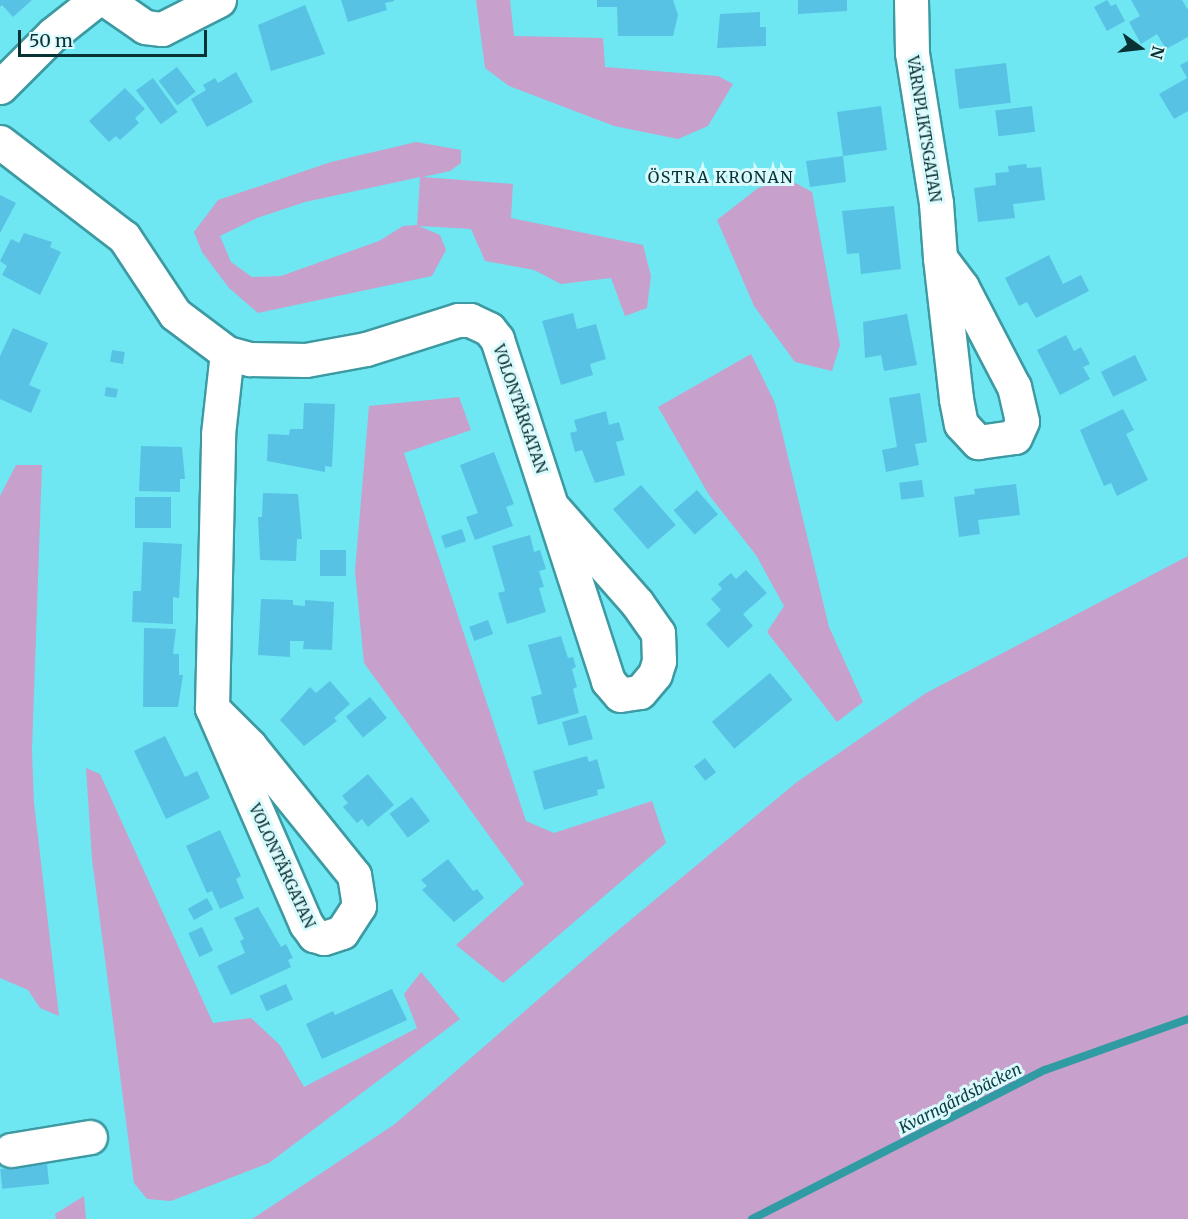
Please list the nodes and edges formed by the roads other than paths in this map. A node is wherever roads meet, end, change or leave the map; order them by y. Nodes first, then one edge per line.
1 (96, 0) edge
2 (106, 0) edge
3 (219, 0) edge
4 (911, 0) edge
5 (0, 87) edge
6 (0, 142) edge
7 (940, 258) junction
8 (227, 353) junction
9 (554, 509) junction
10 (212, 708) junction
11 (90, 1137) dead end
12 (11, 1150) dead end

1 - 5 street
2 - 3 street
4 - 7 street, VÄRNPLIKTSGATAN
6 - 8 street, VOLONTÄRGATAN
7 - 7 street, VÄRNPLIKTSGATAN
8 - 9 street, VOLONTÄRGATAN
8 - 10 street, VOLONTÄRGATAN
9 - 9 street, VOLONTÄRGATAN
10 - 10 street, VOLONTÄRGATAN
11 - 12 street

